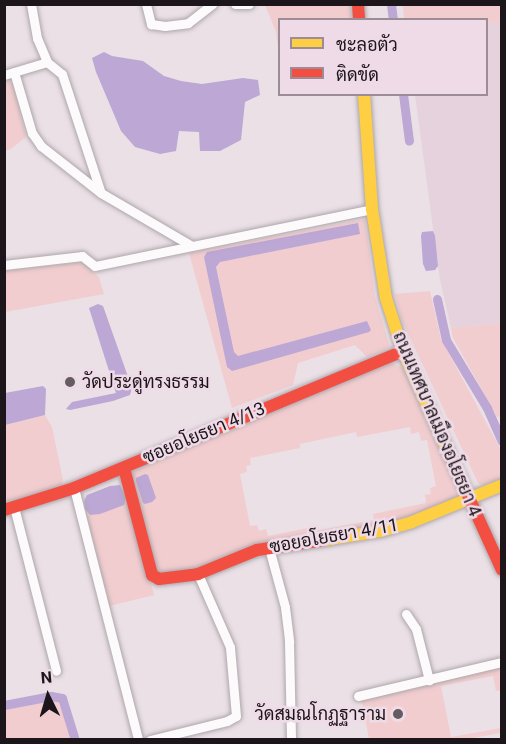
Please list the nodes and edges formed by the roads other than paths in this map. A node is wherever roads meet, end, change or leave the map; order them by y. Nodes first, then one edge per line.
1 (31, 4) edge
2 (146, 4) edge
3 (212, 4) edge
4 (235, 4) edge
5 (249, 4) edge
6 (47, 62) junction
7 (9, 74) edge
8 (364, 96) edge
9 (101, 193) junction
10 (372, 209) junction
11 (192, 246) junction
12 (4, 265) edge
13 (403, 351) junction
14 (124, 468) junction
15 (501, 485) edge
16 (74, 488) junction
17 (468, 497) junction
18 (9, 509) edge
19 (269, 548) junction
20 (501, 570) edge
21 (198, 574) junction
22 (406, 614) dead end
23 (501, 662) edge
24 (56, 671) dead end
25 (429, 680) junction
26 (358, 696) dead end
27 (138, 740) edge
28 (150, 740) edge
29 (291, 740) edge

1 - 6 street
2 - 3 street
4 - 5 street
6 - 7 street
6 - 9 street
7 - 9 street
8 - 10 street, ถนนเทศบาลเมืองอโยธยา 4
9 - 11 street
10 - 11 street
10 - 13 street, ถนนเทศบาลเมืองอโยธยา 4
11 - 12 street
13 - 14 street, ซอยอโยธยา 4/13
13 - 17 street, ถนนเทศบาลเมืองอโยธยา 4
14 - 16 street, ซอยอโยธยา 4/13
14 - 21 street, ซอยอโยธยา 4/11
15 - 17 street, ซอยอโยธยา 4/11
16 - 18 street, ซอยอโยธยา 4/13
16 - 27 street
17 - 19 street, ซอยอโยธยา 4/11
17 - 20 street, ถนนเทศบาลเมืองอโยธยา 4
18 - 24 street
19 - 21 street, ซอยอโยธยา 4/11
19 - 29 street
21 - 28 street
22 - 25 street
23 - 25 street
25 - 26 street

